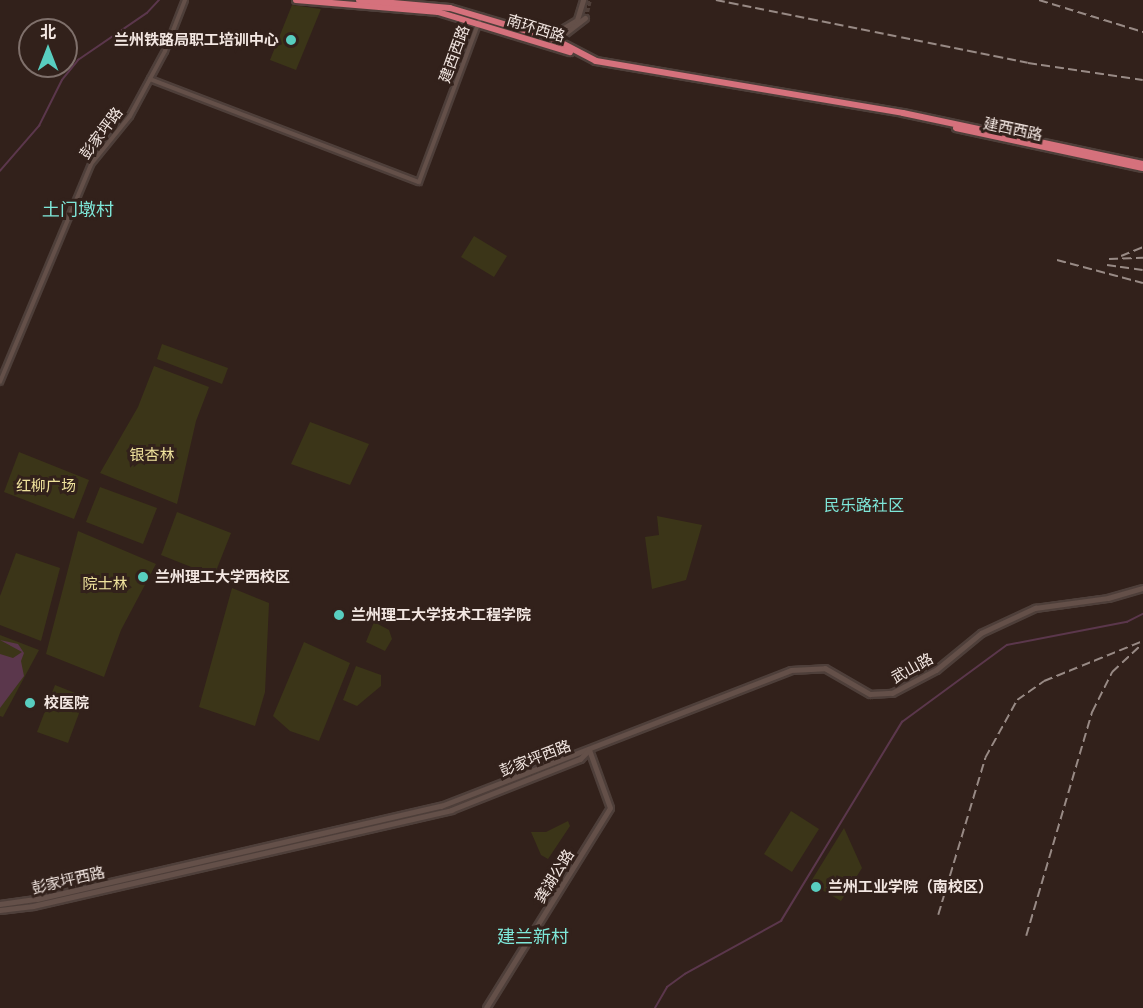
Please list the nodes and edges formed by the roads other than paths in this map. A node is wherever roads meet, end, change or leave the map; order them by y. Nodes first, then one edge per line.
1 (185, 0) edge
2 (296, 0) edge
3 (359, 0) edge
4 (583, 0) edge
5 (585, 18) tunnel mouth
6 (479, 20) junction
7 (549, 41) junction
8 (591, 59) joint
9 (150, 79) junction
10 (880, 109) junction
11 (1143, 164) edge
12 (1143, 168) edge
13 (0, 382) edge
14 (1143, 588) edge
15 (589, 750) junction
16 (0, 904) edge
17 (0, 910) edge
18 (486, 1008) edge

1 - 9 street, 彭家坪路
2 - 6 highway
3 - 6 highway
4 - 7 main road
5 - 7 main road
6 - 7 highway, 建西西路
6 - 9 street, 建西西路
7 - 8 highway, 南环西路
8 - 10 highway, 建西西路
9 - 13 street, 彭家坪路
10 - 11 highway, 建西西路
10 - 12 highway, 建西西路
14 - 15 main road, 武山路
15 - 16 main road, 彭家坪西路
15 - 17 main road, 彭家坪西路
15 - 18 main road, 龚湖公路

